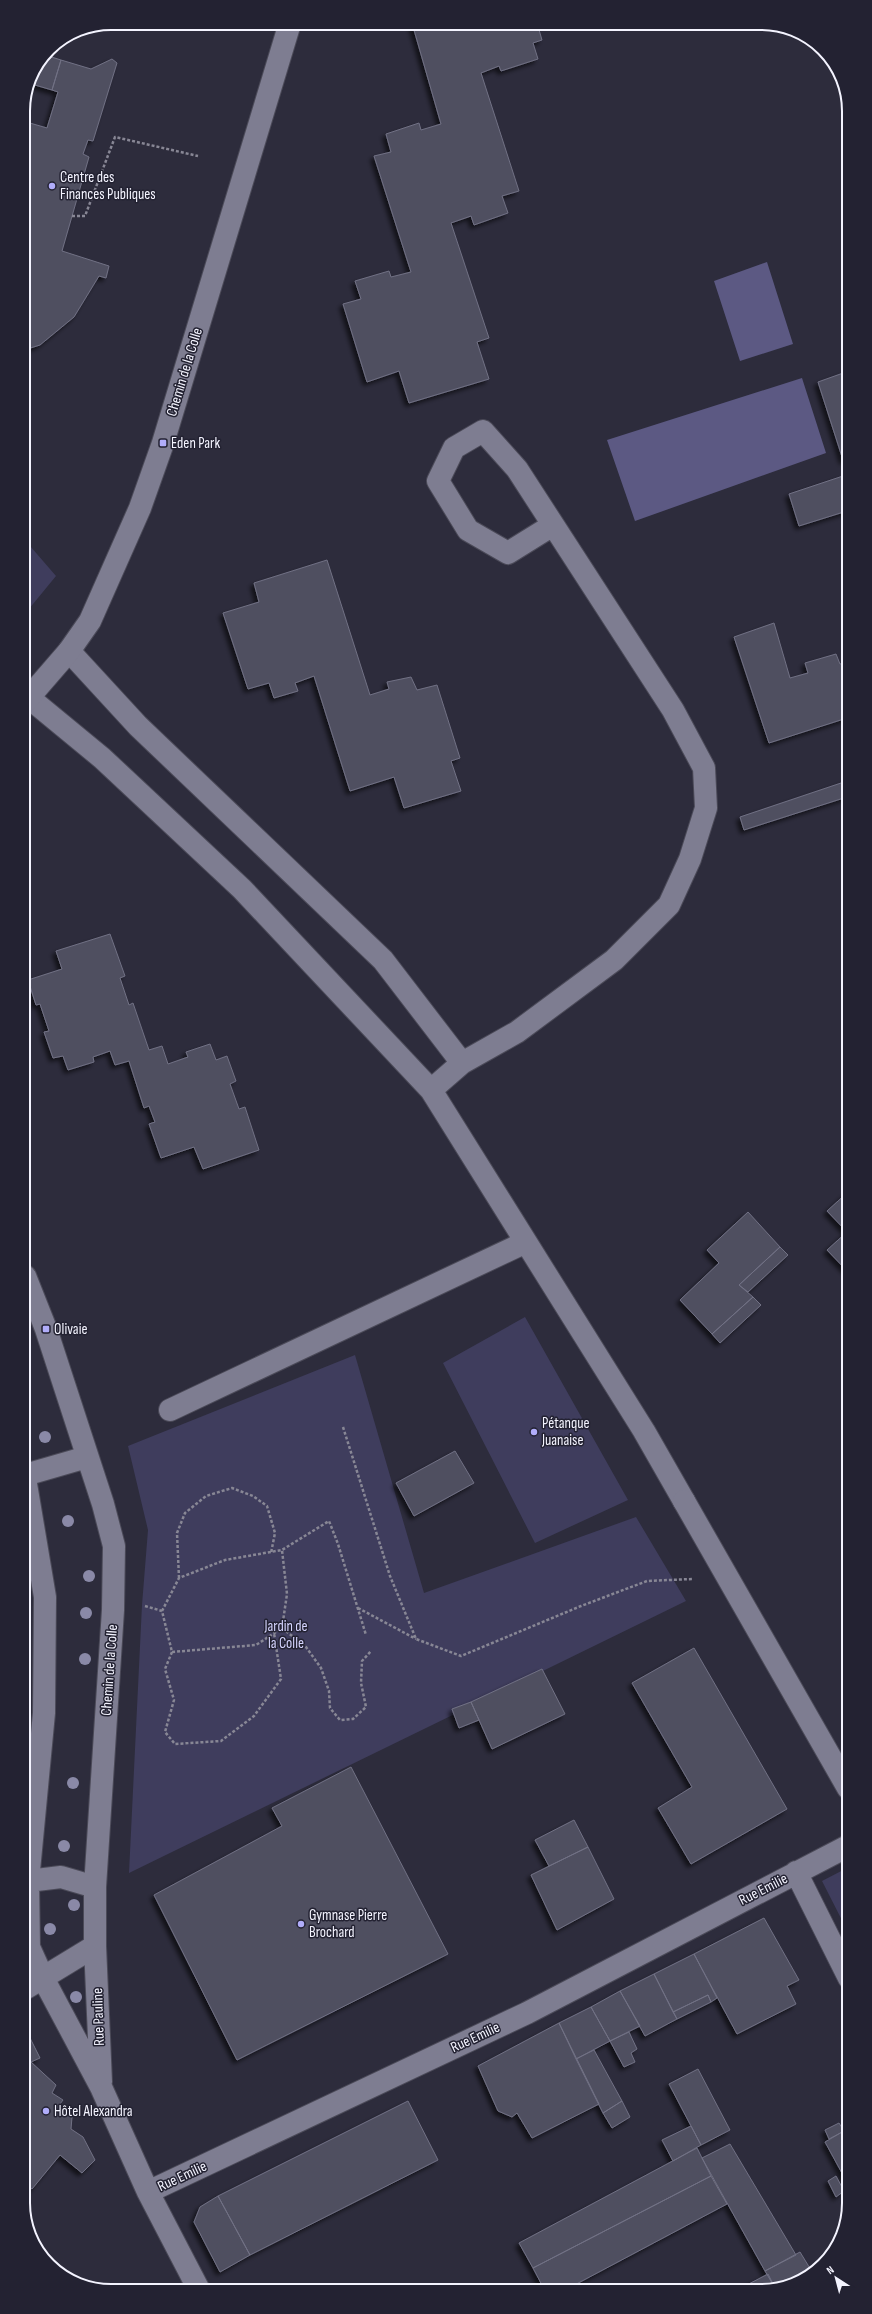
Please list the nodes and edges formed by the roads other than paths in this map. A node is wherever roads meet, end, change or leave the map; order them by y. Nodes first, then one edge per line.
1 (288, 30) edge
2 (553, 524) junction
3 (69, 651) junction
4 (30, 694) edge
5 (30, 703) edge
6 (462, 1063) junction
7 (431, 1090) junction
8 (526, 1242) junction
9 (30, 1289) edge
10 (170, 1410) dead end
11 (87, 1457) junction
12 (30, 1475) edge
13 (30, 1507) edge
14 (842, 1778) edge
15 (842, 1849) edge
16 (30, 1861) edge
17 (796, 1872) junction
18 (30, 1882) edge
19 (95, 1887) junction
20 (95, 1946) junction
21 (30, 1962) edge
22 (842, 1964) edge
23 (34, 1983) edge
24 (101, 2087) junction
25 (148, 2192) junction
26 (196, 2284) edge

1 - 3 street, Chemin de la Colle
2 - 2 street
2 - 6 street
3 - 4 street, Chemin de la Colle
3 - 6 street
5 - 7 street
6 - 7 street
7 - 8 street
8 - 10 street
8 - 14 street
9 - 11 street, Chemin de la Colle
11 - 12 street
11 - 19 street, Chemin de la Colle
13 - 16 street
15 - 17 street, Rue Emilie
17 - 22 street
17 - 25 street, Rue Emilie
18 - 19 street
19 - 20 street, Chemin de la Colle
20 - 23 street
20 - 24 street, Rue Pauline
21 - 23 street
23 - 24 street, Rue Pauline
24 - 25 street, Rue Pauline
25 - 26 street, Rue Pauline

